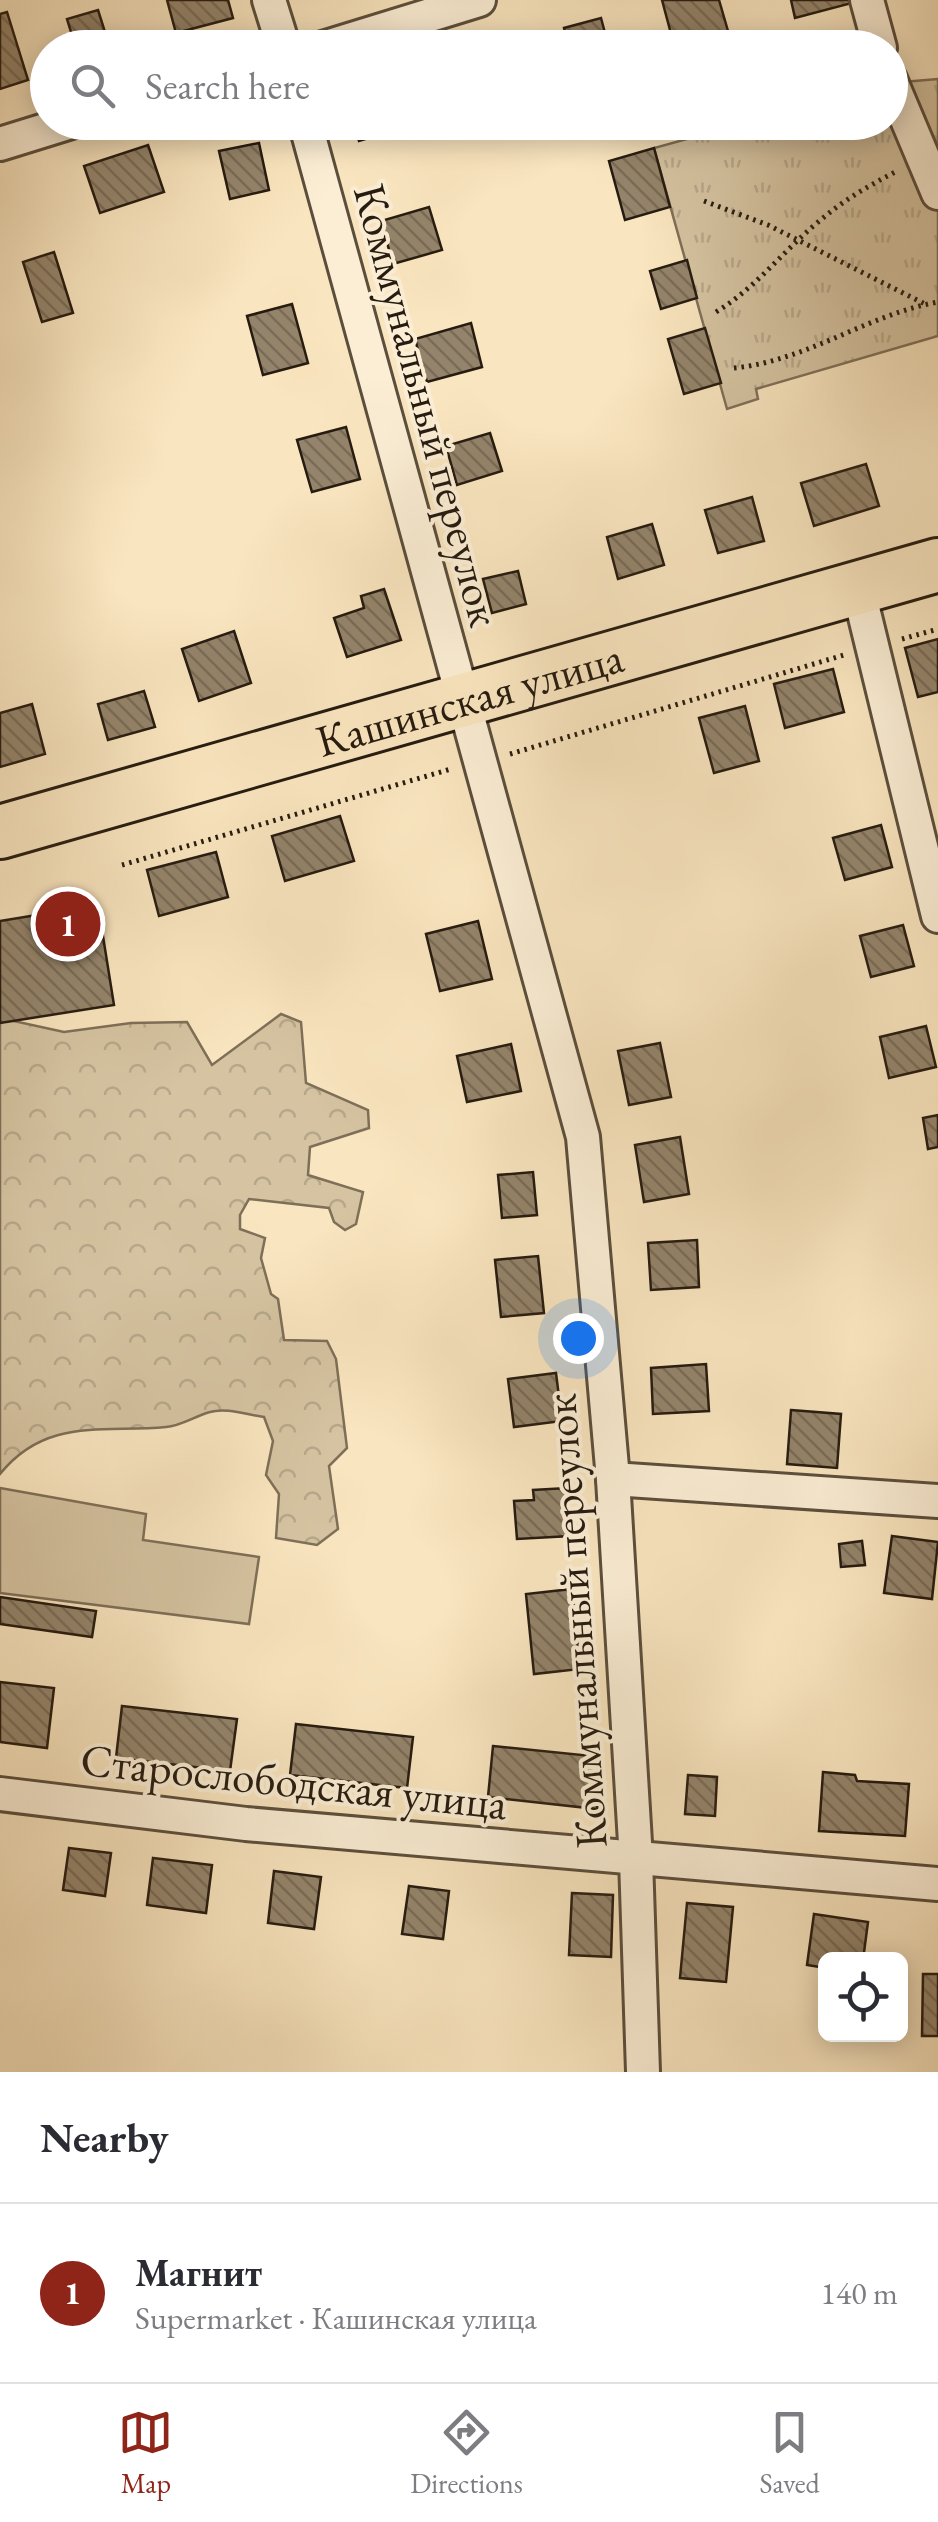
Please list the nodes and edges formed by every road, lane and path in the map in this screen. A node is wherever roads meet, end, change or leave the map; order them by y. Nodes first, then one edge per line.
1 (269, 0) edge
2 (479, 0) edge
3 (867, 0) edge
4 (278, 30) edge
5 (382, 30) edge
6 (875, 30) edge
7 (908, 121) edge
8 (30, 135) edge
9 (310, 140) edge
10 (0, 144) edge
11 (924, 159) junction
12 (938, 193) edge
13 (704, 200) dead end
14 (798, 240) junction
15 (938, 302) edge
16 (925, 304) junction
17 (716, 312) dead end
18 (734, 368) dead end
19 (938, 565) edge
20 (858, 588) junction
21 (938, 629) edge
22 (872, 648) junction
23 (462, 698) junction
24 (478, 759) junction
25 (0, 832) edge
26 (122, 865) dead end
27 (938, 916) edge
28 (613, 1479) junction
29 (938, 1501) edge
30 (0, 1794) edge
31 (636, 1859) junction
32 (938, 1884) edge
33 (643, 2072) edge

1 - 4 street
2 - 5 street
3 - 6 street
7 - 11 street
8 - 10 street
9 - 23 street, Коммунальный переулок
11 - 12 street
11 - 14 path
13 - 14 path
14 - 16 path
14 - 17 path
15 - 16 path
16 - 18 path
19 - 20 main road, Кашинская улица
20 - 22 street
20 - 23 main road, Кашинская улица
21 - 22 path
22 - 24 path
22 - 27 street
23 - 24 street, Коммунальный переулок
23 - 25 main road, Кашинская улица
24 - 26 path
24 - 28 street, Коммунальный переулок
28 - 29 street
28 - 31 street, Коммунальный переулок
30 - 31 street, Старослободская улица
31 - 32 street, Старослободская улица
31 - 33 street, Коммунальный переулок

